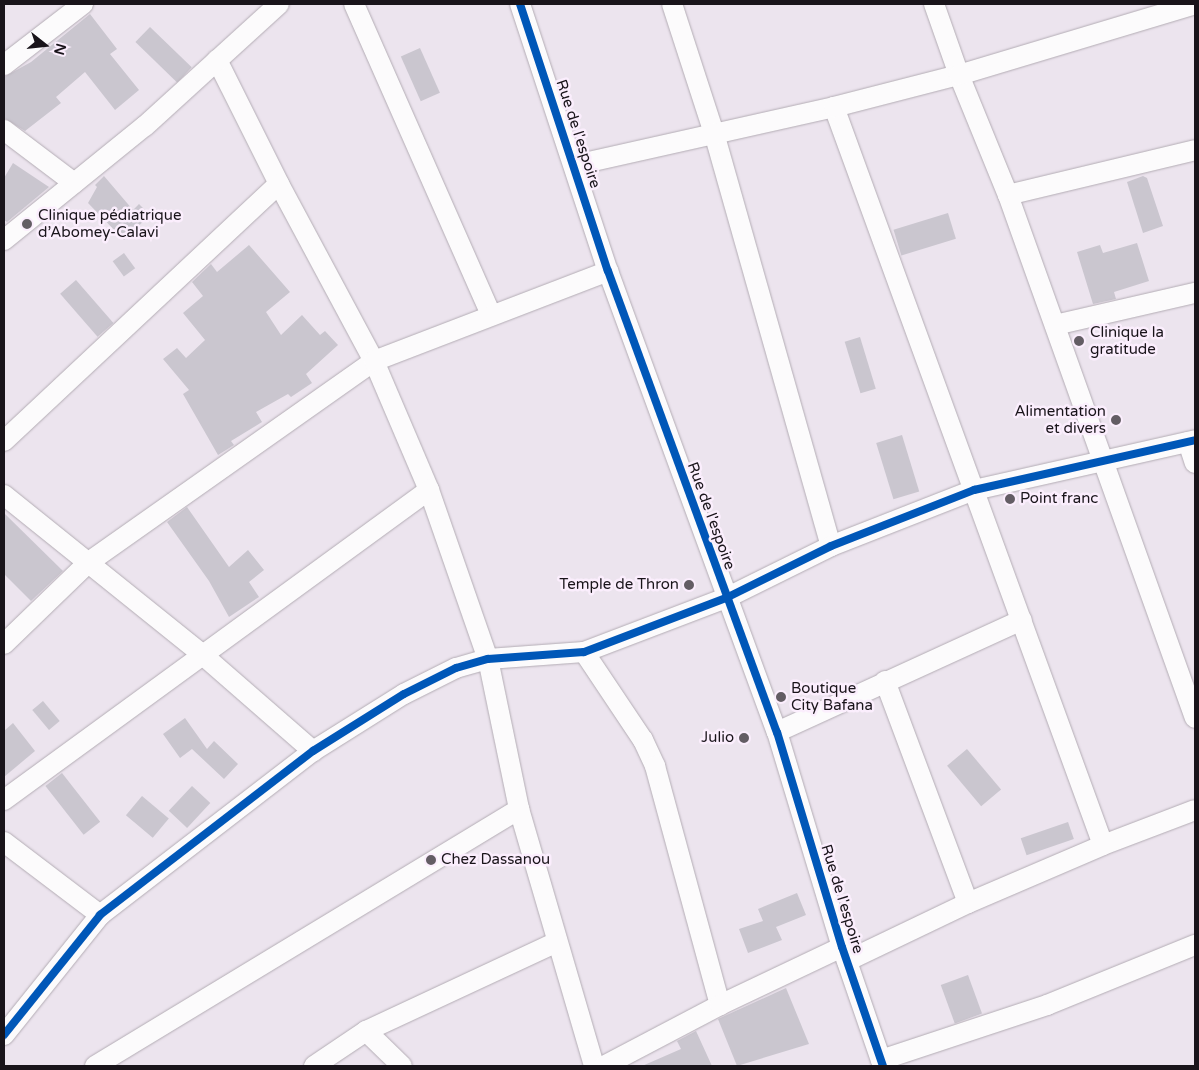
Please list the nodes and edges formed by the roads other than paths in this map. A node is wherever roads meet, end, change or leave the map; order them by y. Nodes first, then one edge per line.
1 (83, 4) edge
2 (279, 4) edge
3 (354, 4) edge
4 (520, 4) edge
5 (672, 4) edge
6 (934, 4) edge
7 (1195, 4) edge
8 (217, 60) junction
9 (4, 65) edge
10 (959, 75) junction
11 (834, 107) junction
12 (4, 130) edge
13 (714, 133) junction
14 (1195, 150) edge
15 (575, 165) junction
16 (74, 183) junction
17 (279, 184) junction
18 (1008, 195) junction
19 (4, 240) edge
20 (608, 271) junction
21 (1195, 293) edge
22 (491, 314) junction
23 (1055, 325) junction
24 (374, 361) junction
25 (4, 441) edge
26 (1192, 441) edge
27 (1104, 461) junction
28 (1195, 464) edge
29 (428, 490) junction
30 (974, 490) junction
31 (4, 495) edge
32 (831, 546) junction
33 (89, 562) junction
34 (726, 598) junction
35 (1022, 620) junction
36 (4, 644) edge
37 (584, 652) junction
38 (204, 656) junction
39 (488, 659) junction
40 (885, 682) junction
41 (1195, 718) edge
42 (777, 732) junction
43 (313, 751) junction
44 (4, 800) edge
45 (519, 809) junction
46 (1195, 810) edge
47 (4, 842) edge
48 (1103, 845) junction
49 (968, 903) junction
50 (100, 915) junction
51 (558, 942) junction
52 (1195, 945) edge
53 (844, 954) junction
54 (720, 1006) junction
55 (366, 1031) junction
56 (4, 1035) edge
57 (882, 1063) edge
58 (95, 1066) edge
59 (314, 1066) edge
60 (402, 1066) edge
61 (594, 1066) edge
62 (604, 1066) edge

1 - 9 street
2 - 8 street
3 - 22 street
4 - 15 street, Rue de l'espoire
5 - 13 street
6 - 10 street
7 - 10 street
8 - 16 street
8 - 17 street
10 - 11 street
10 - 18 street
11 - 13 street
11 - 30 street
12 - 16 street
13 - 15 street
13 - 32 street
14 - 18 street
15 - 20 street, Rue de l'espoire
16 - 19 street
17 - 24 street
17 - 25 street
18 - 23 street
20 - 22 street
20 - 34 street, Rue de l'espoire
21 - 23 street
22 - 24 street
23 - 27 street
24 - 29 street
24 - 33 street
26 - 27 street
26 - 28 street
27 - 30 street
27 - 41 street
29 - 38 street
29 - 39 street
30 - 32 street
30 - 35 street
31 - 33 street
32 - 34 street
33 - 36 street
33 - 38 street
34 - 37 street
34 - 42 street, Rue de l'espoire
35 - 40 street
35 - 48 street
37 - 39 street
37 - 54 street
38 - 43 street
38 - 44 street
39 - 43 street
39 - 45 street
40 - 42 street
40 - 49 street
42 - 53 street, Rue de l'espoire
43 - 50 street
45 - 51 street
45 - 58 street
46 - 48 street
47 - 50 street
48 - 49 street
49 - 53 street
50 - 56 street
51 - 55 street
51 - 61 street
52 - 57 street
53 - 54 street
53 - 57 street, Rue de l'espoire
54 - 62 street
55 - 59 street
55 - 60 street

